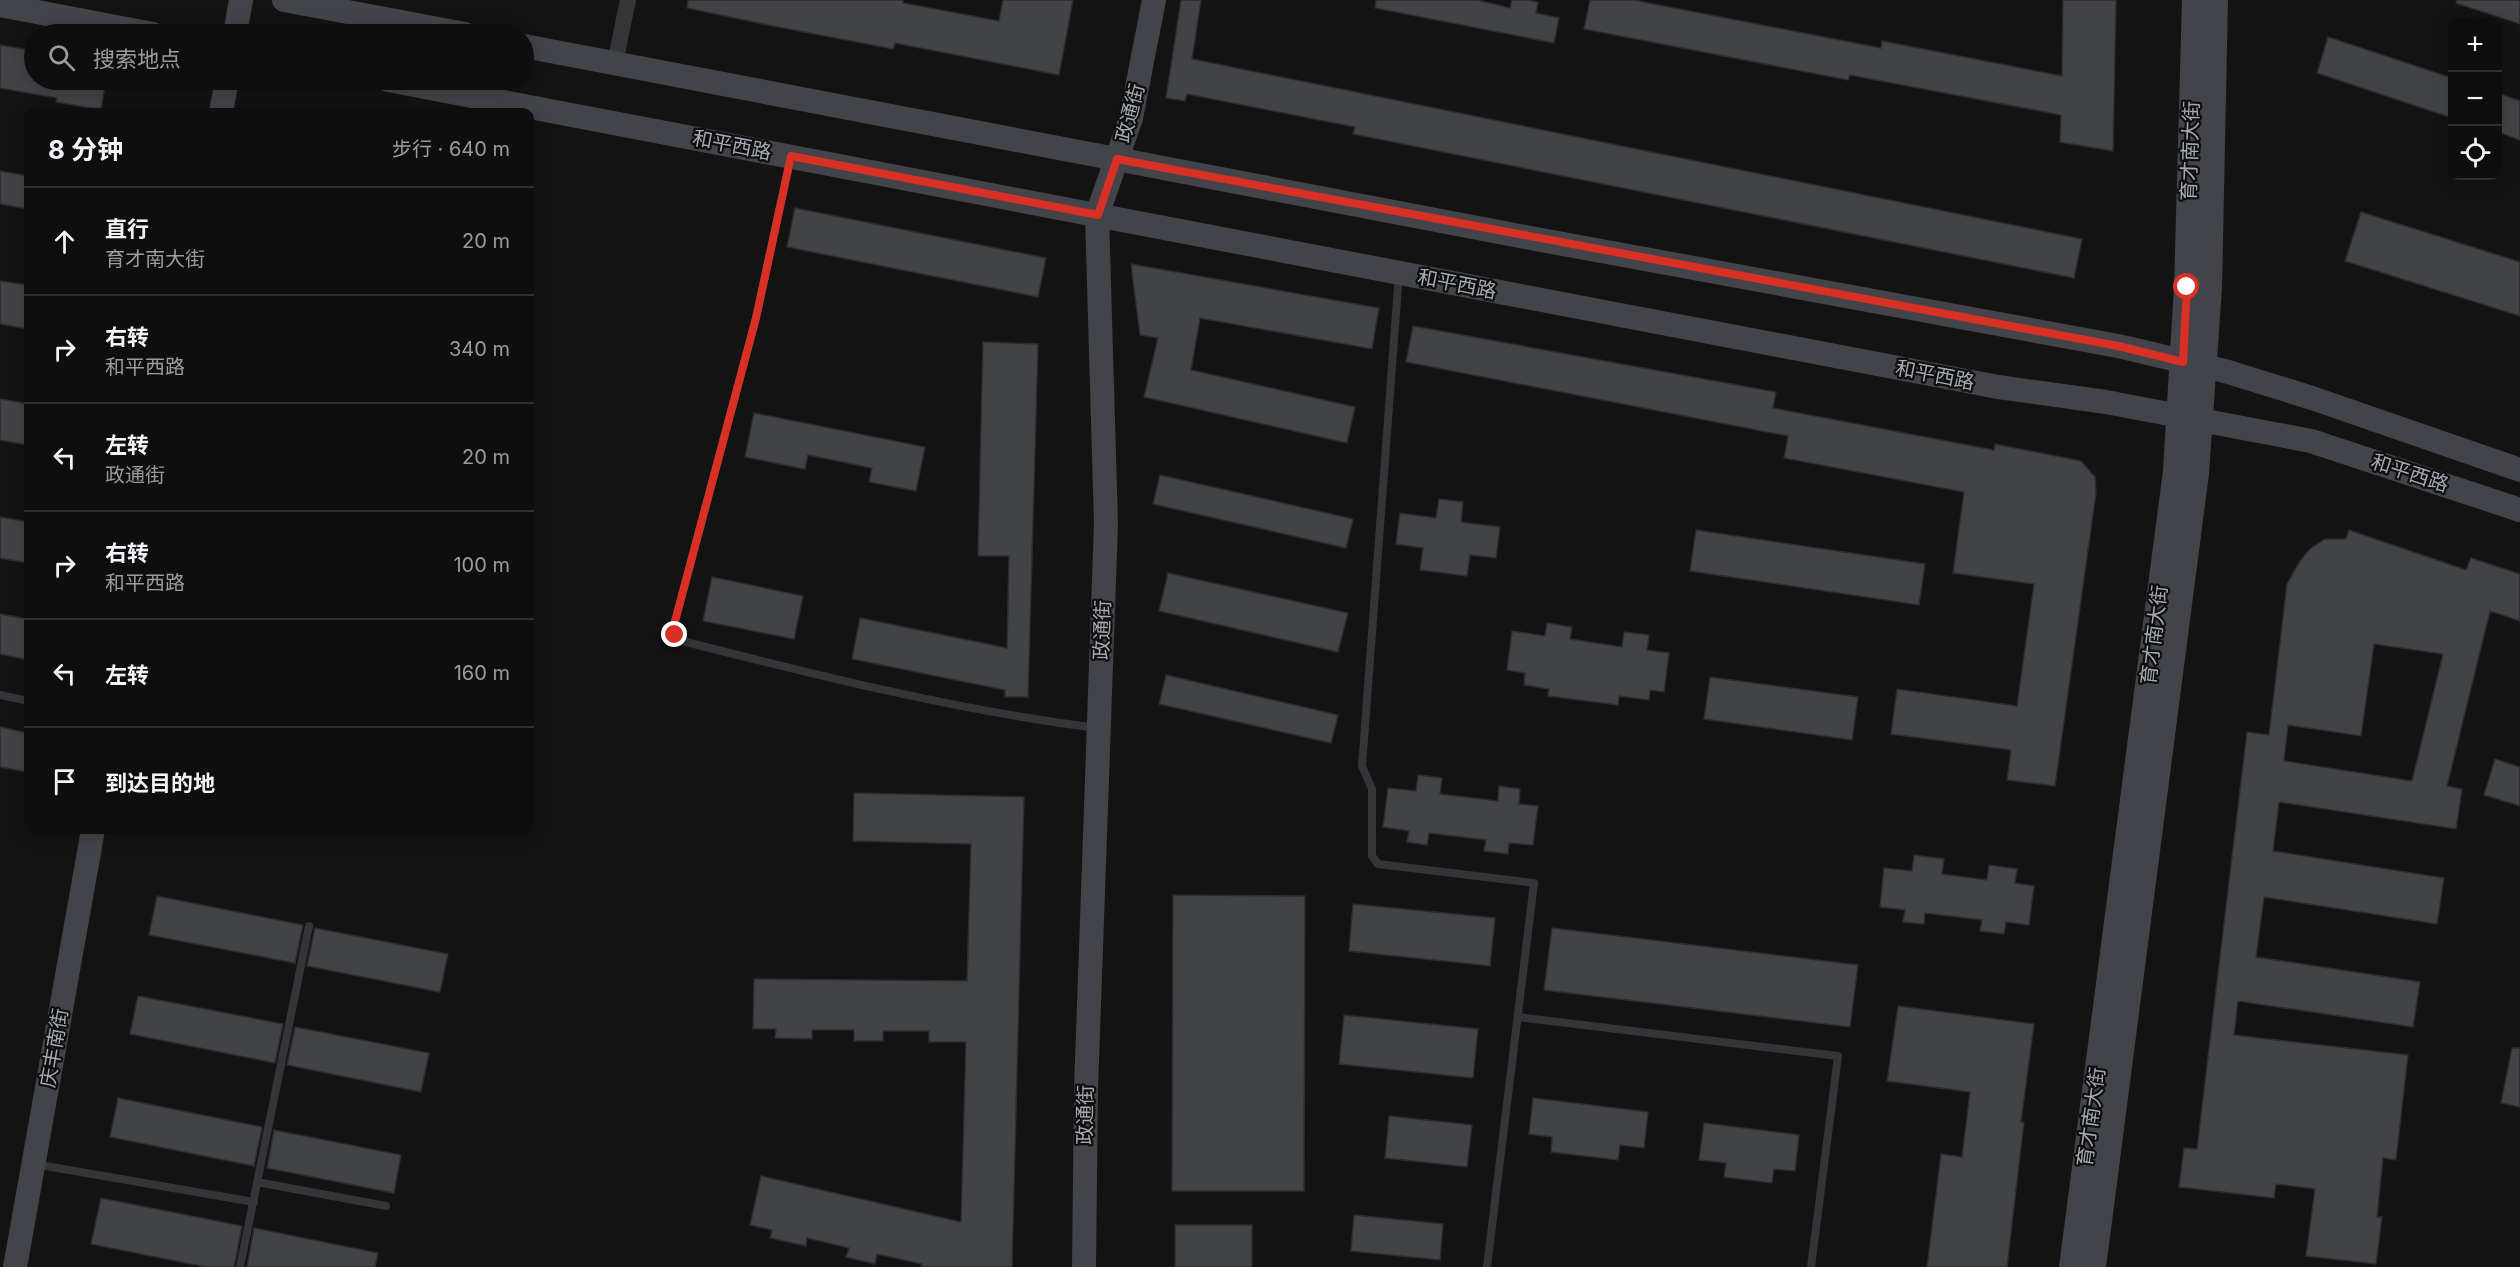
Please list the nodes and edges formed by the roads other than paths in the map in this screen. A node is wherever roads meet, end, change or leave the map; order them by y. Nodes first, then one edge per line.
1 (241, 0) edge
2 (284, 0) edge
3 (628, 0) edge
4 (1154, 0) edge
5 (2194, 0) edge
6 (2216, 0) edge
7 (0, 5) edge
8 (100, 24) edge
9 (237, 24) edge
10 (412, 24) edge
11 (534, 48) edge
12 (615, 63) junction
13 (225, 90) edge
14 (441, 90) edge
15 (222, 108) edge
16 (791, 156) junction
17 (1117, 159) junction
18 (1098, 215) junction
19 (1399, 273) junction
20 (2194, 364) junction
21 (2190, 418) junction
22 (2520, 470) edge
23 (2520, 510) edge
24 (0, 695) edge
25 (24, 700) edge
26 (1099, 729) junction
27 (92, 834) edge
28 (309, 926) dead end
29 (1518, 1017) junction
30 (34, 1164) junction
31 (257, 1182) junction
32 (254, 1202) junction
33 (386, 1206) dead end
34 (15, 1267) edge
35 (240, 1267) edge
36 (1084, 1267) edge
37 (1487, 1267) edge
38 (1812, 1267) edge
39 (2071, 1267) edge
40 (2094, 1267) edge

1 - 9 main road
2 - 10 main road
3 - 12 street
4 - 17 main road, 政通街
5 - 20 main road, 育才南大街
6 - 20 main road, 育才南大街
7 - 8 main road
11 - 12 main road, 和平西路
12 - 17 main road, 和平西路
13 - 15 main road
14 - 16 main road, 和平西路
16 - 18 main road, 和平西路
16 - 26 lane
17 - 18 main road, 政通街
17 - 20 main road, 和平西路
18 - 19 main road, 和平西路
18 - 26 main road, 政通街
19 - 21 main road, 和平西路
19 - 29 lane
20 - 21 main road, 育才南大街
20 - 22 main road, 和平西路
21 - 23 main road, 和平西路
21 - 39 main road, 育才南大街
21 - 40 main road, 育才南大街
24 - 25 lane
26 - 36 main road, 政通街
27 - 30 main road, 庆丰南街
28 - 31 lane
29 - 37 lane
29 - 38 lane
30 - 32 lane
30 - 34 main road, 庆丰南街
31 - 32 lane
31 - 33 lane
32 - 35 lane

